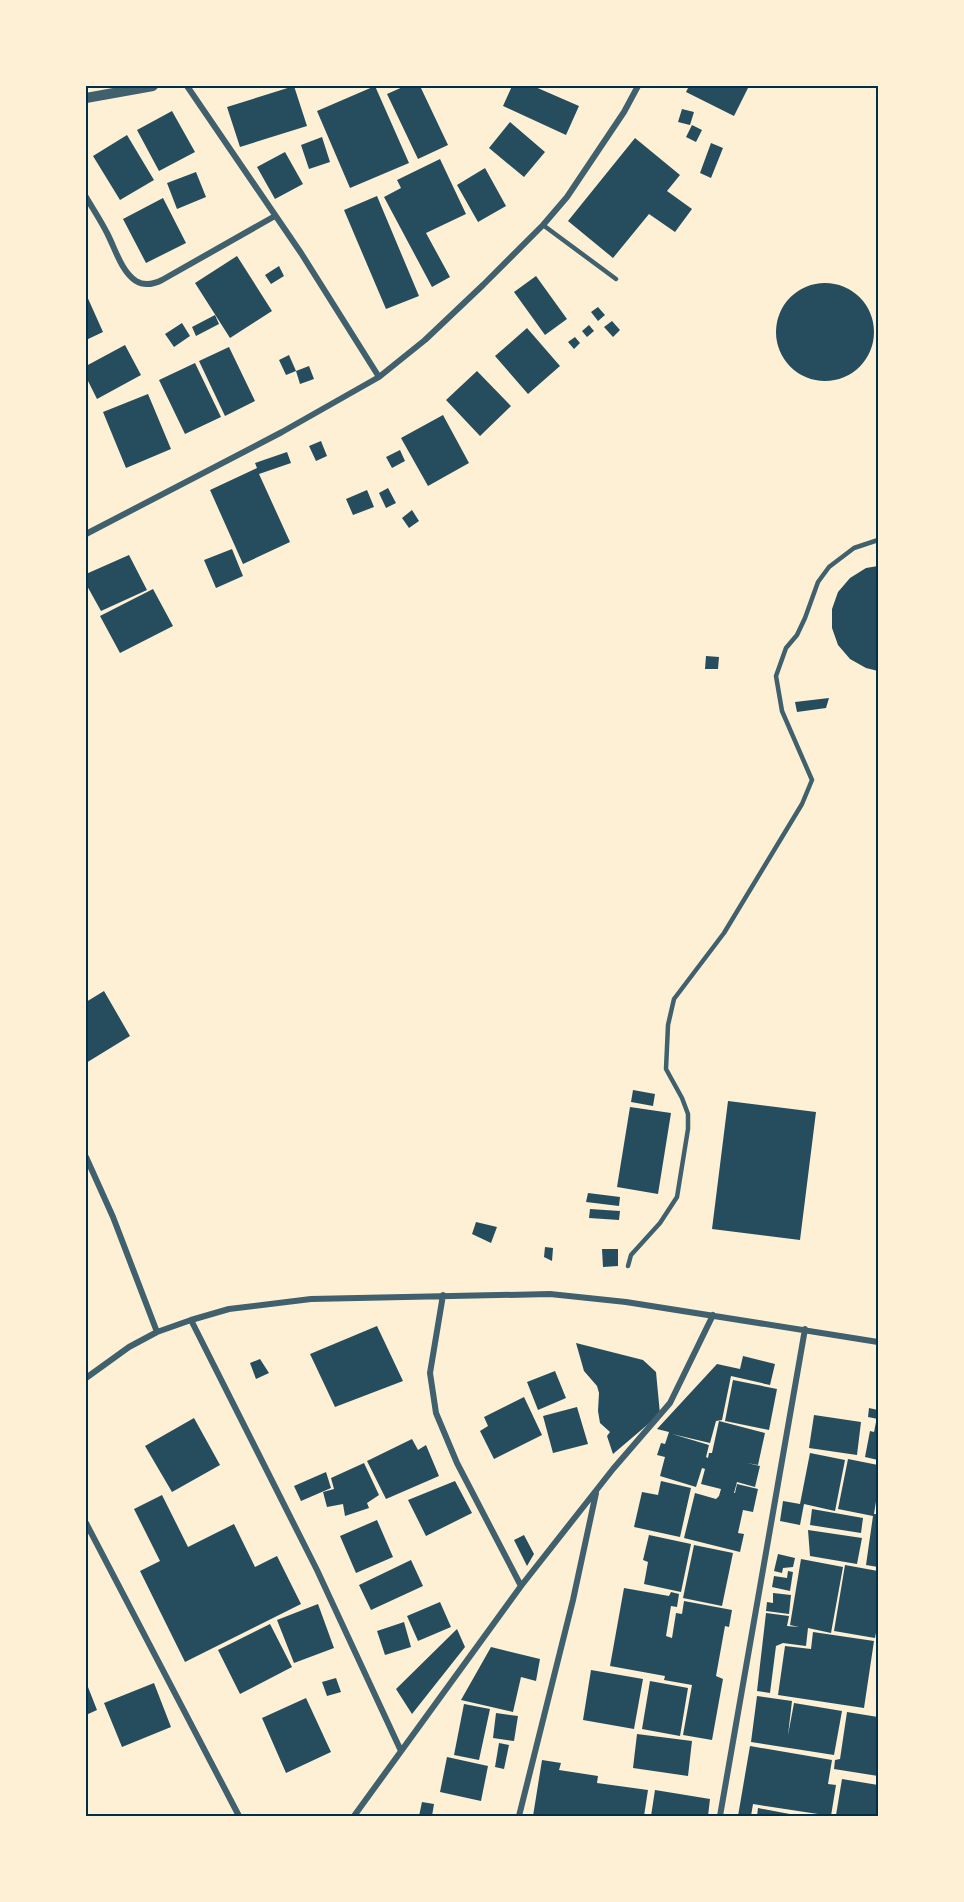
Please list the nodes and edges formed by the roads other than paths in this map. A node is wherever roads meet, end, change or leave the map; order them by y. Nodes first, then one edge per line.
1 (153, 86) edge
2 (187, 86) edge
3 (638, 86) edge
4 (86, 99) edge
5 (86, 197) edge
6 (275, 216) junction
7 (543, 225) junction
8 (616, 279) dead end
9 (379, 377) junction
10 (86, 534) edge
11 (879, 540) edge
12 (86, 1157) edge
13 (628, 1266) dead end
14 (443, 1295) junction
15 (713, 1315) junction
16 (191, 1320) junction
17 (805, 1329) junction
18 (157, 1332) junction
19 (879, 1342) edge
20 (86, 1378) edge
21 (597, 1491) junction
22 (86, 1523) edge
23 (521, 1586) junction
24 (400, 1751) junction
25 (239, 1816) edge
26 (354, 1816) edge
27 (519, 1816) edge
28 (720, 1816) edge

1 - 4 street
2 - 6 street
3 - 7 street
5 - 6 street
6 - 9 street
7 - 8 lane
7 - 9 street
9 - 10 street
11 - 13 lane
12 - 18 street
14 - 15 street
14 - 16 street
14 - 23 street
15 - 17 street
15 - 21 street
16 - 18 street
16 - 24 street
17 - 19 street
17 - 28 street
18 - 20 street
21 - 23 street
21 - 27 street
22 - 25 street
23 - 24 street
24 - 26 street

